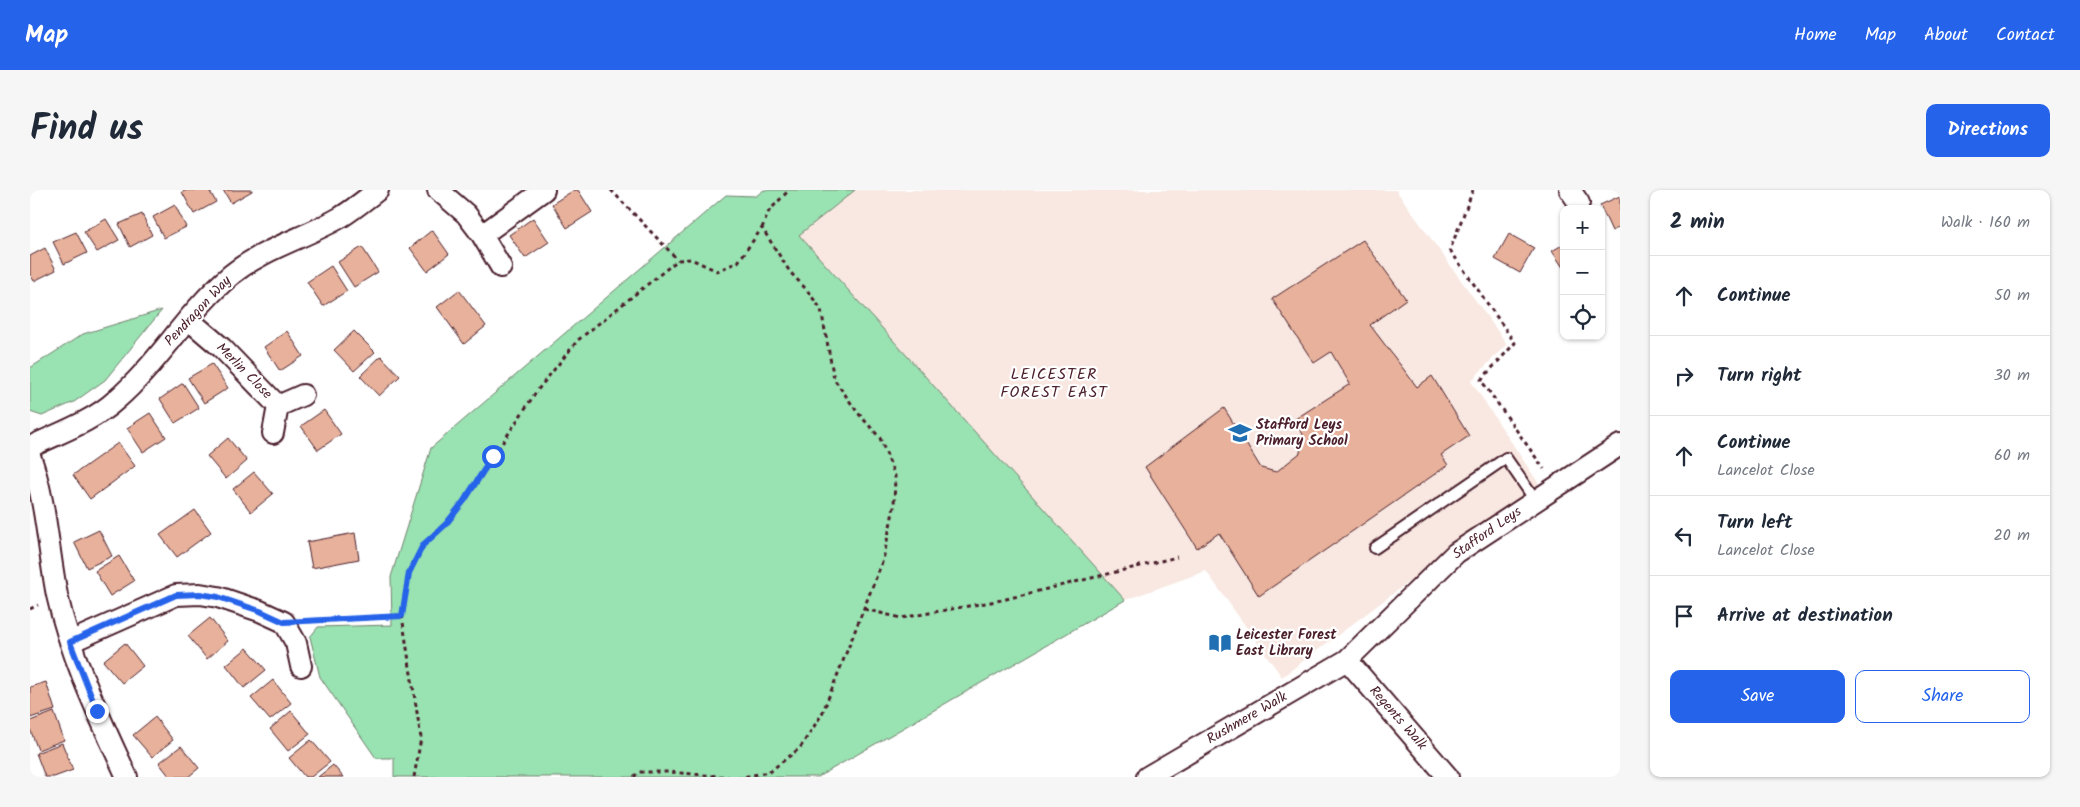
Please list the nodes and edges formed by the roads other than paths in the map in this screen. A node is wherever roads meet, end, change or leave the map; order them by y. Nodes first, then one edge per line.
1 (378, 190) edge
2 (438, 190) edge
3 (544, 190) edge
4 (482, 236) junction
5 (501, 267) dead end
6 (188, 318) junction
7 (303, 396) dead end
8 (278, 406) junction
9 (273, 433) dead end
10 (1620, 444) edge
11 (30, 447) edge
12 (30, 456) edge
13 (1536, 500) junction
14 (1375, 548) dead end
15 (70, 642) junction
16 (1347, 660) junction
17 (301, 666) dead end
18 (127, 777) edge
19 (1147, 777) edge
20 (1448, 777) edge

1 - 6 street, Pendragon Way
2 - 4 street
3 - 4 street
4 - 5 street
6 - 8 street, Merlin Close
6 - 11 street, Pendragon Way
7 - 8 street, Merlin Close
8 - 9 street
10 - 13 street, Stafford Leys
12 - 15 street
13 - 14 lane
13 - 16 street, Stafford Leys
15 - 17 street
15 - 18 street
16 - 19 street, Rushmere Walk
16 - 20 street, Regents Walk

